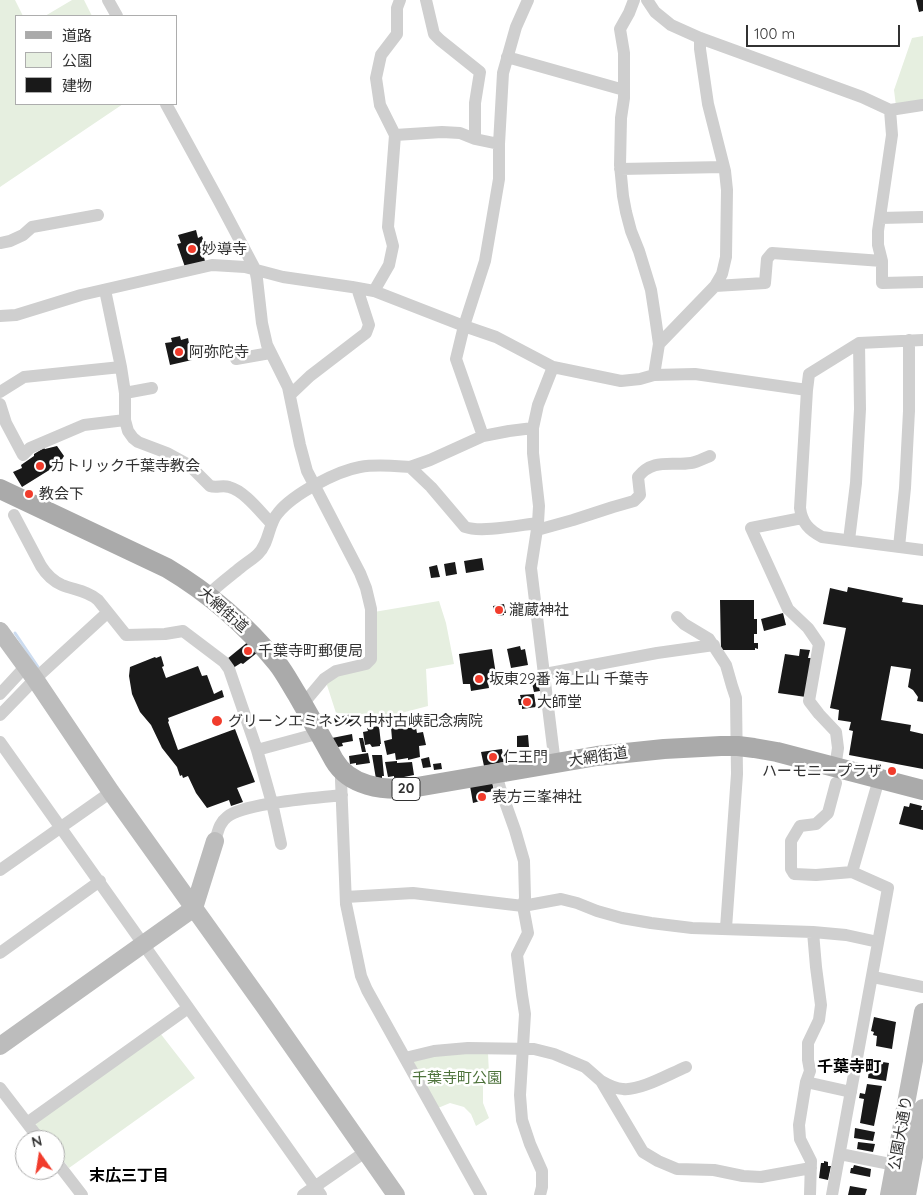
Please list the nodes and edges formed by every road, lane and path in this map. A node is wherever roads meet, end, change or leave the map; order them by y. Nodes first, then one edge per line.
1 (108, 0) edge
2 (400, 0) edge
3 (426, 0) edge
4 (528, 0) edge
5 (634, 0) edge
6 (647, 0) edge
7 (116, 15) edge
8 (700, 38) junction
9 (507, 57) junction
10 (624, 90) junction
11 (167, 105) edge
12 (923, 105) edge
13 (890, 110) junction
14 (395, 135) junction
15 (475, 139) junction
16 (499, 144) junction
17 (724, 167) junction
18 (620, 169) junction
19 (98, 214) dead end
20 (923, 217) edge
21 (880, 218) junction
22 (0, 243) edge
23 (882, 261) junction
24 (255, 269) junction
25 (923, 282) edge
26 (715, 286) junction
27 (357, 288) junction
28 (105, 290) junction
29 (374, 291) junction
30 (0, 316) edge
31 (464, 326) junction
32 (909, 340) junction
33 (923, 340) edge
34 (859, 343) junction
35 (659, 344) junction
36 (270, 353) junction
37 (236, 359) dead end
38 (121, 367) junction
39 (553, 367) junction
40 (654, 375) junction
41 (152, 388) dead end
42 (807, 390) junction
43 (0, 392) edge
44 (125, 394) junction
45 (290, 395) junction
46 (0, 404) edge
47 (125, 420) junction
48 (533, 428) junction
49 (483, 436) junction
50 (710, 456) dead end
51 (410, 467) junction
52 (314, 485) junction
53 (0, 489) edge
54 (14, 515) dead end
55 (802, 518) junction
56 (272, 524) junction
57 (537, 527) junction
58 (849, 540) junction
59 (899, 547) junction
60 (923, 550) edge
61 (208, 595) junction
62 (107, 613) junction
63 (677, 617) dead end
64 (0, 631) edge
65 (714, 645) junction
66 (30, 673) junction
67 (545, 674) junction
68 (0, 694) edge
69 (303, 704) junction
70 (0, 715) edge
71 (320, 733) junction
72 (0, 742) edge
73 (738, 746) junction
74 (256, 750) junction
75 (555, 764) junction
76 (341, 771) junction
77 (496, 773) junction
78 (835, 776) junction
79 (879, 779) junction
80 (923, 790) edge
81 (112, 792) junction
82 (342, 795) junction
83 (272, 803) junction
84 (60, 827) junction
85 (215, 842) joint
86 (281, 844) dead end
87 (0, 870) edge
88 (852, 872) junction
89 (100, 882) junction
90 (346, 897) junction
91 (523, 906) junction
92 (194, 908) junction
93 (726, 928) junction
94 (813, 932) junction
95 (878, 942) junction
96 (144, 944) junction
97 (0, 953) edge
98 (873, 977) junction
99 (923, 987) edge
100 (188, 1008) junction
101 (923, 1012) edge
102 (0, 1046) edge
103 (524, 1049) junction
104 (405, 1058) junction
105 (686, 1067) dead end
106 (601, 1081) junction
107 (806, 1082) junction
108 (0, 1088) edge
109 (851, 1092) junction
110 (923, 1108) edge
111 (26, 1123) junction
112 (32, 1130) edge
113 (365, 1152) junction
114 (840, 1154) junction
115 (895, 1165) junction
116 (811, 1168) junction
117 (918, 1168) edge
118 (65, 1173) edge
119 (318, 1191) edge
120 (82, 1195) edge
121 (303, 1195) edge
122 (396, 1195) edge
123 (481, 1195) edge
124 (540, 1195) edge
125 (810, 1195) edge
126 (832, 1195) edge
127 (890, 1195) edge
128 (907, 1195) edge

1 - 7 street
2 - 14 street
3 - 15 street
4 - 9 street
5 - 10 street
6 - 8 street
8 - 13 street
8 - 17 street
9 - 10 street
9 - 16 street
10 - 18 street
11 - 24 street
12 - 13 street
13 - 21 street
14 - 15 street
14 - 29 street
15 - 16 street
16 - 31 street
17 - 18 street
17 - 26 street
18 - 35 street
19 - 22 street
20 - 21 street
21 - 23 street
23 - 25 street
23 - 26 street
24 - 27 street
24 - 28 street
24 - 36 street
26 - 35 street
27 - 29 street
27 - 45 street
28 - 30 street
28 - 38 street
29 - 31 street
31 - 39 street
31 - 49 street
32 - 33 street
32 - 34 street
32 - 59 street
34 - 42 street
34 - 58 street
35 - 40 street
36 - 37 street
36 - 45 street
38 - 43 street
38 - 44 street
39 - 40 street
39 - 48 street
40 - 42 street
41 - 44 street
42 - 55 street
44 - 47 street
45 - 52 street
46 - 47 street
47 - 56 street
48 - 49 street
48 - 57 street
49 - 51 street
50 - 57 street
51 - 52 street
51 - 57 street
52 - 56 street
52 - 69 street
53 - 61 main road, 大網街道
54 - 62 street
55 - 58 street
55 - 78 street
56 - 61 street
57 - 67 street
58 - 59 street
59 - 60 street
61 - 69 main road, 大網街道
62 - 66 street
62 - 74 street
63 - 65 street
64 - 66 street
65 - 67 street
65 - 73 street
66 - 68 street
66 - 70 street
66 - 81 street
67 - 75 street
69 - 71 main road, 大網街道
71 - 74 street
71 - 76 main road, 大網街道
72 - 84 street
73 - 75 main road, 大網街道 / 20
73 - 78 main road, 大網街道 / 20
73 - 93 street
74 - 83 street
75 - 77 main road, 大網街道 / 20
76 - 77 main road, 大網街道 / 20
76 - 82 street
77 - 91 street
78 - 79 main road, 大網街道 / 20
78 - 88 street
79 - 80 main road, 大網街道 / 20
79 - 88 street
81 - 84 street
81 - 92 street
82 - 83 street
82 - 90 street
83 - 85 street
83 - 86 street
84 - 87 street
84 - 89 street
85 - 92 street
88 - 95 street
89 - 96 street
89 - 97 street
90 - 91 street
90 - 104 street
91 - 93 street
91 - 103 street
92 - 96 street
92 - 113 street
93 - 94 street
94 - 95 street
94 - 107 street
95 - 98 street
96 - 100 street
96 - 102 street
98 - 99 street
98 - 109 street
100 - 111 street
100 - 119 street
101 - 115 street, 公園大通り
103 - 104 street
103 - 106 street
103 - 124 street
104 - 123 street
105 - 106 street
106 - 116 street
107 - 109 street
107 - 116 street
108 - 111 street
109 - 114 street
110 - 117 street, 公園大通り
111 - 112 street
113 - 119 street
113 - 122 street
114 - 115 street
114 - 126 street
115 - 127 street, 公園大通り
116 - 125 street
117 - 128 street, 公園大通り
118 - 120 street
119 - 121 street

